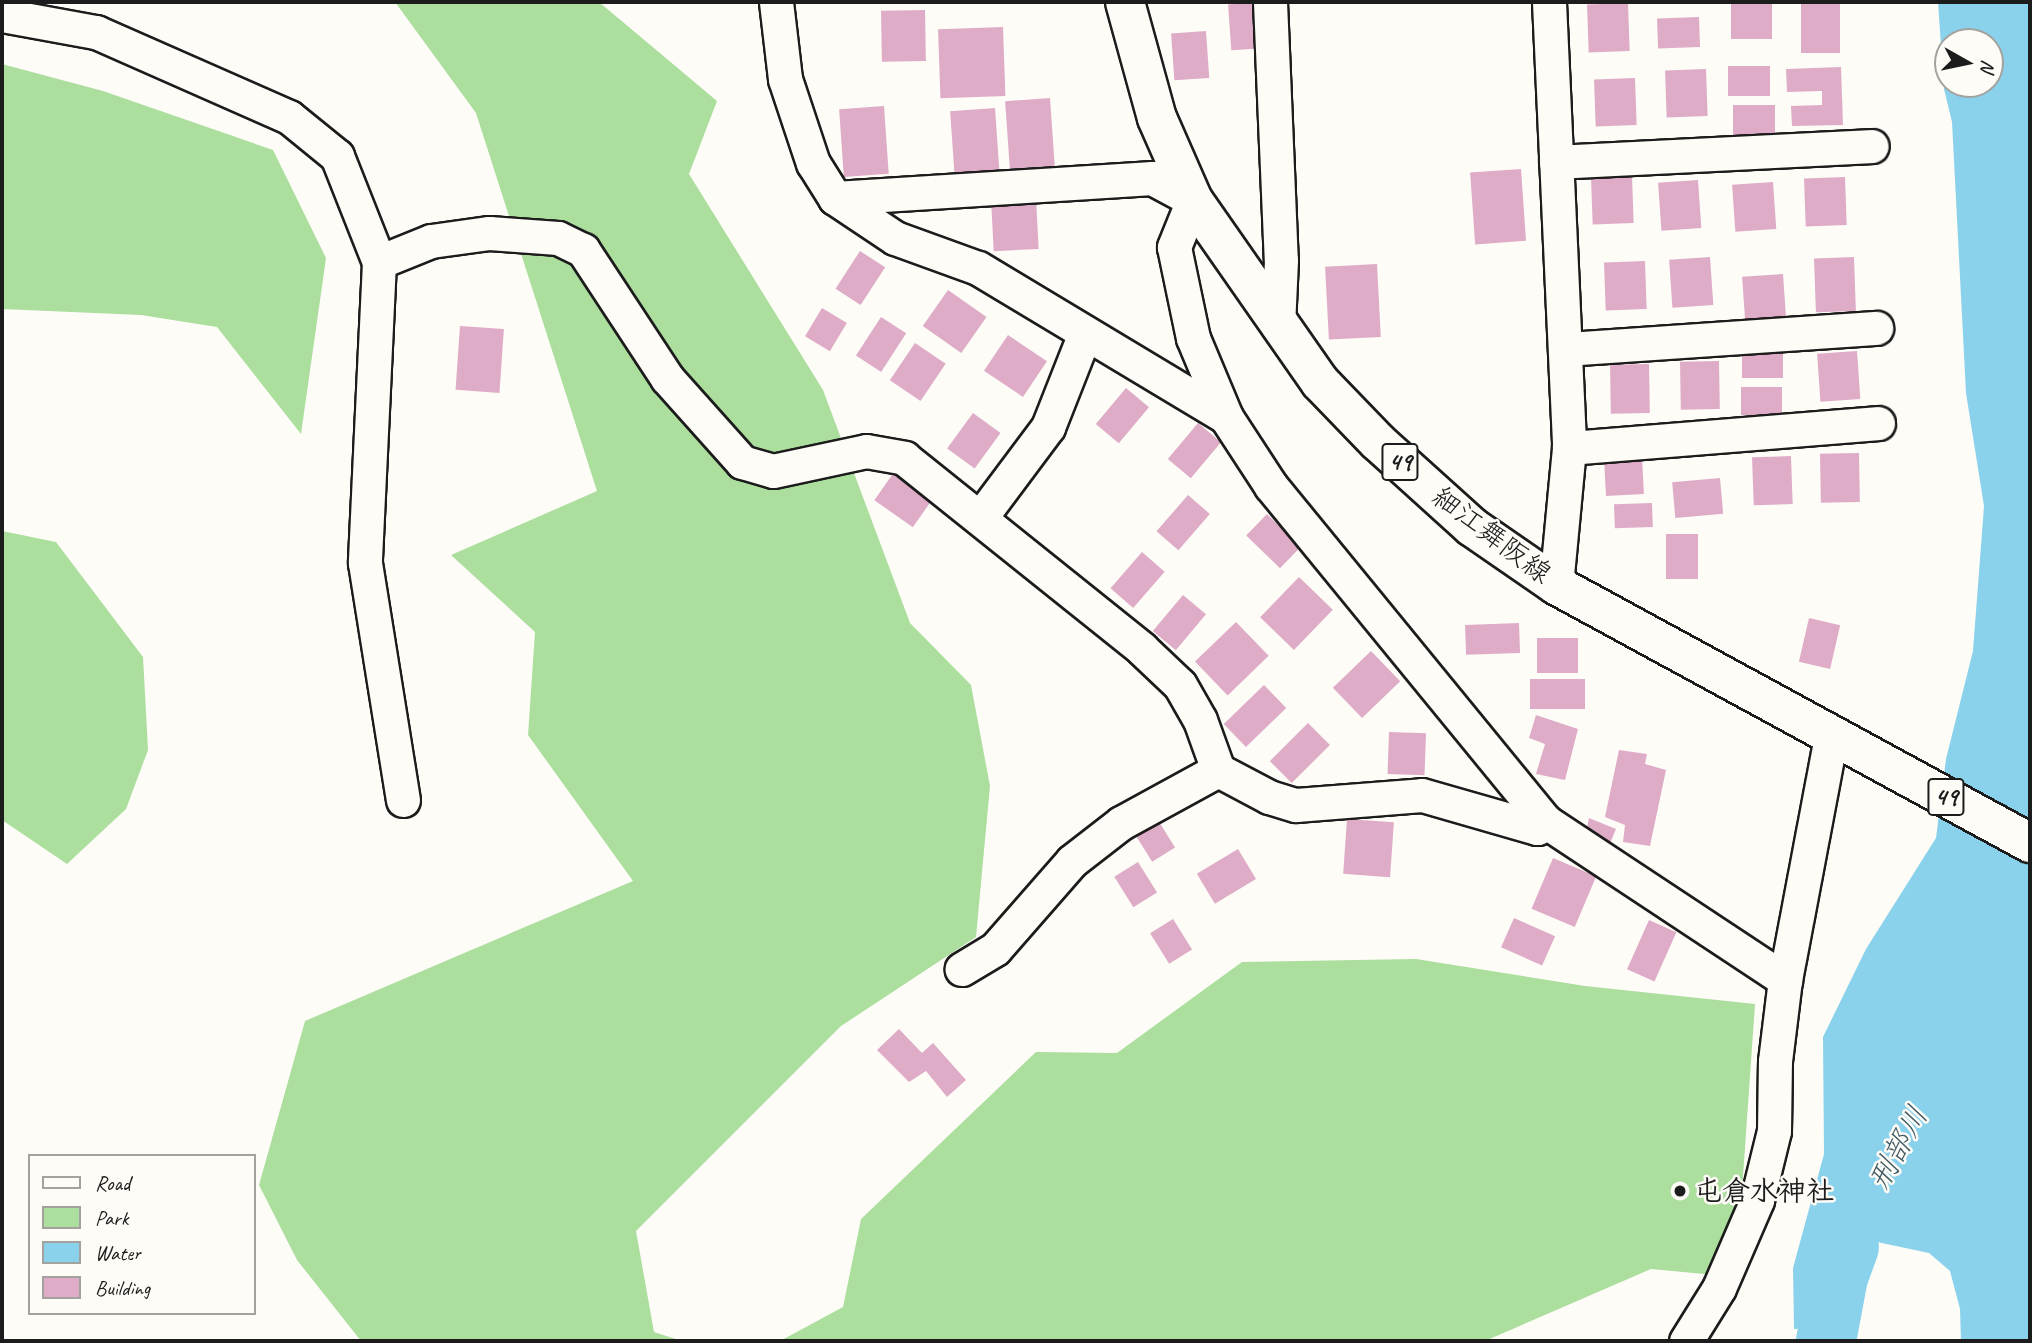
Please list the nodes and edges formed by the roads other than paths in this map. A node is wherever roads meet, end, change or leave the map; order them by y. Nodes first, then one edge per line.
1 (776, 2) edge
2 (1125, 2) edge
3 (1270, 2) edge
4 (1549, 2) edge
5 (2, 15) edge
6 (1872, 146) dead end
7 (1556, 162) junction
8 (835, 198) junction
9 (1193, 200) junction
10 (379, 262) junction
11 (1278, 326) junction
12 (1876, 328) dead end
13 (1084, 333) junction
14 (1566, 349) junction
15 (1226, 417) junction
16 (1878, 423) dead end
17 (1569, 448) junction
18 (980, 518) junction
19 (1556, 585) junction
20 (1846, 743) junction
21 (1218, 770) junction
22 (403, 800) dead end
23 (1545, 821) junction
24 (2030, 842) edge
25 (962, 969) dead end
26 (1785, 980) junction
27 (1686, 1341) edge

1 - 8 street
2 - 9 main road, 細江舞阪線 / 49
3 - 11 street
4 - 7 street
5 - 10 street
6 - 7 street
7 - 14 street
8 - 9 street
8 - 13 street
9 - 11 main road, 細江舞阪線 / 49
9 - 15 street
10 - 18 street
10 - 22 street
11 - 19 main road, 細江舞阪線 / 49
12 - 14 street
13 - 15 street
13 - 18 street
14 - 17 street
15 - 23 street
16 - 17 street
17 - 19 street
18 - 21 street
19 - 20 main road, 細江舞阪線 / 49
20 - 24 main road, 細江舞阪線 / 49
20 - 26 street
21 - 23 street
21 - 25 street
23 - 26 street
26 - 27 street

